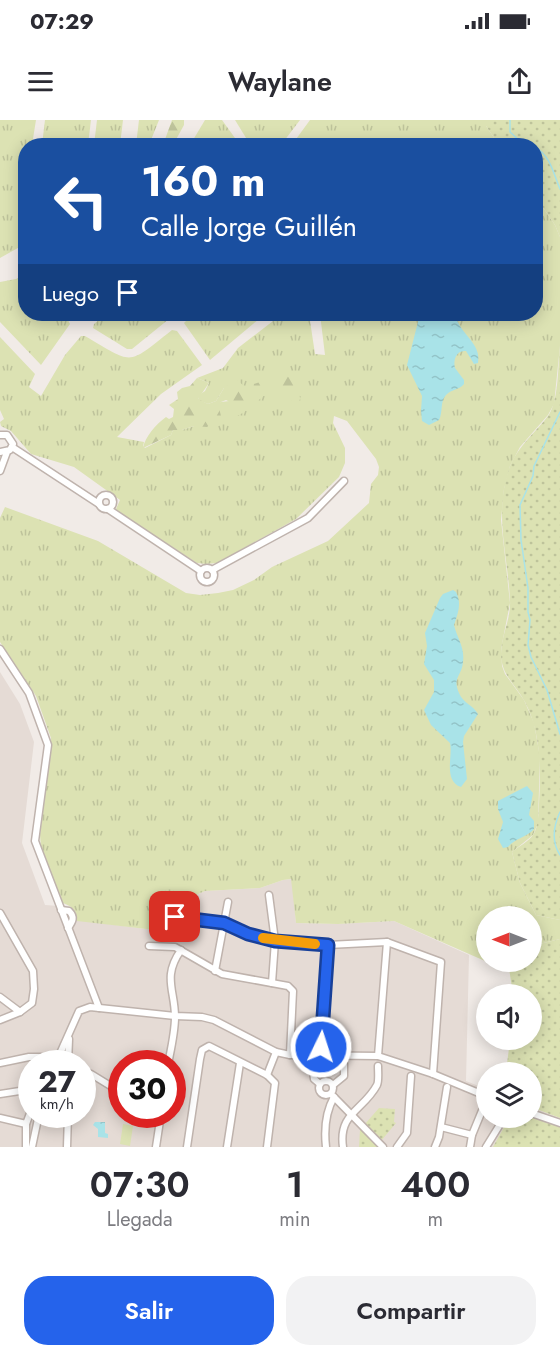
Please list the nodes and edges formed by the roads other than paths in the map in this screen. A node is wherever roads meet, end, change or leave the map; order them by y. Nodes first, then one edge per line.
1 (0, 434) edge
2 (6, 450) edge
3 (0, 471) edge
4 (344, 481) dead end
5 (88, 496) junction
6 (103, 496) junction
7 (99, 504) junction
8 (110, 508) junction
9 (212, 570) junction
10 (201, 571) junction
11 (0, 649) edge
12 (269, 895) dead end
13 (228, 902) dead end
14 (0, 913) edge
15 (175, 917) dead end
16 (224, 923) junction
17 (275, 941) junction
18 (387, 942) junction
19 (328, 945) junction
20 (149, 946) dead end
21 (181, 950) junction
22 (215, 971) junction
23 (272, 982) junction
24 (0, 997) edge
25 (99, 1008) junction
26 (20, 1012) junction
27 (175, 1017) junction
28 (0, 1020) edge
29 (69, 1035) junction
30 (62, 1050) edge
31 (68, 1050) edge
32 (170, 1050) edge
33 (276, 1053) junction
34 (290, 1055) junction
35 (320, 1055) junction
36 (378, 1056) junction
37 (18, 1059) edge
38 (240, 1063) junction
39 (0, 1064) edge
40 (344, 1064) dead end
41 (312, 1065) dead end
42 (378, 1066) dead end
43 (433, 1074) junction
44 (267, 1075) junction
45 (411, 1076) dead end
46 (320, 1084) junction
47 (333, 1085) junction
48 (447, 1088) dead end
49 (18, 1091) edge
50 (476, 1092) edge
51 (0, 1094) edge
52 (333, 1095) junction
53 (352, 1114) junction
54 (542, 1117) edge
55 (0, 1118) edge
56 (18, 1122) edge
57 (560, 1123) edge
58 (476, 1125) edge
59 (441, 1127) junction
60 (26, 1128) edge
61 (36, 1128) edge
62 (68, 1128) edge
63 (159, 1128) edge
64 (498, 1128) edge
65 (472, 1135) junction
66 (26, 1147) edge
67 (32, 1147) edge
68 (67, 1147) edge
69 (156, 1147) edge
70 (187, 1147) edge
71 (227, 1147) edge
72 (267, 1147) edge
73 (326, 1147) edge
74 (343, 1147) edge
75 (383, 1147) edge
76 (397, 1147) edge
77 (435, 1147) edge
78 (470, 1147) edge
79 (486, 1147) edge

1 - 2 street
2 - 3 street
2 - 5 street
4 - 9 street
5 - 6 street
5 - 7 street
6 - 7 street
6 - 8 street
7 - 8 street
8 - 10 street
9 - 10 street
9 - 10 street
11 - 25 street
12 - 17 street
13 - 16 street
14 - 26 street
15 - 16 street
16 - 17 street
16 - 22 street
17 - 19 street
17 - 23 street
18 - 19 street
18 - 36 street
18 - 43 street
19 - 35 street
20 - 21 street
21 - 22 street
21 - 27 street
22 - 23 street
23 - 34 street
24 - 26 street
25 - 27 street
25 - 29 street
26 - 28 street
27 - 32 street
27 - 33 street
29 - 30 street
29 - 31 street
33 - 34 street
33 - 44 street
34 - 35 street
35 - 36 street
36 - 43 street
37 - 39 street
38 - 44 street
38 - 70 street
38 - 71 street
40 - 47 street
41 - 46 street
42 - 53 street
43 - 50 street
44 - 72 street
45 - 76 street
46 - 47 street
46 - 52 street
47 - 52 street
48 - 59 street
49 - 51 street
52 - 53 street
52 - 73 street
53 - 74 street
53 - 75 street
54 - 57 street
55 - 56 street
58 - 65 street
59 - 65 street
59 - 77 street
60 - 66 street
61 - 67 street
62 - 68 street
63 - 69 street
64 - 79 street
65 - 78 street

